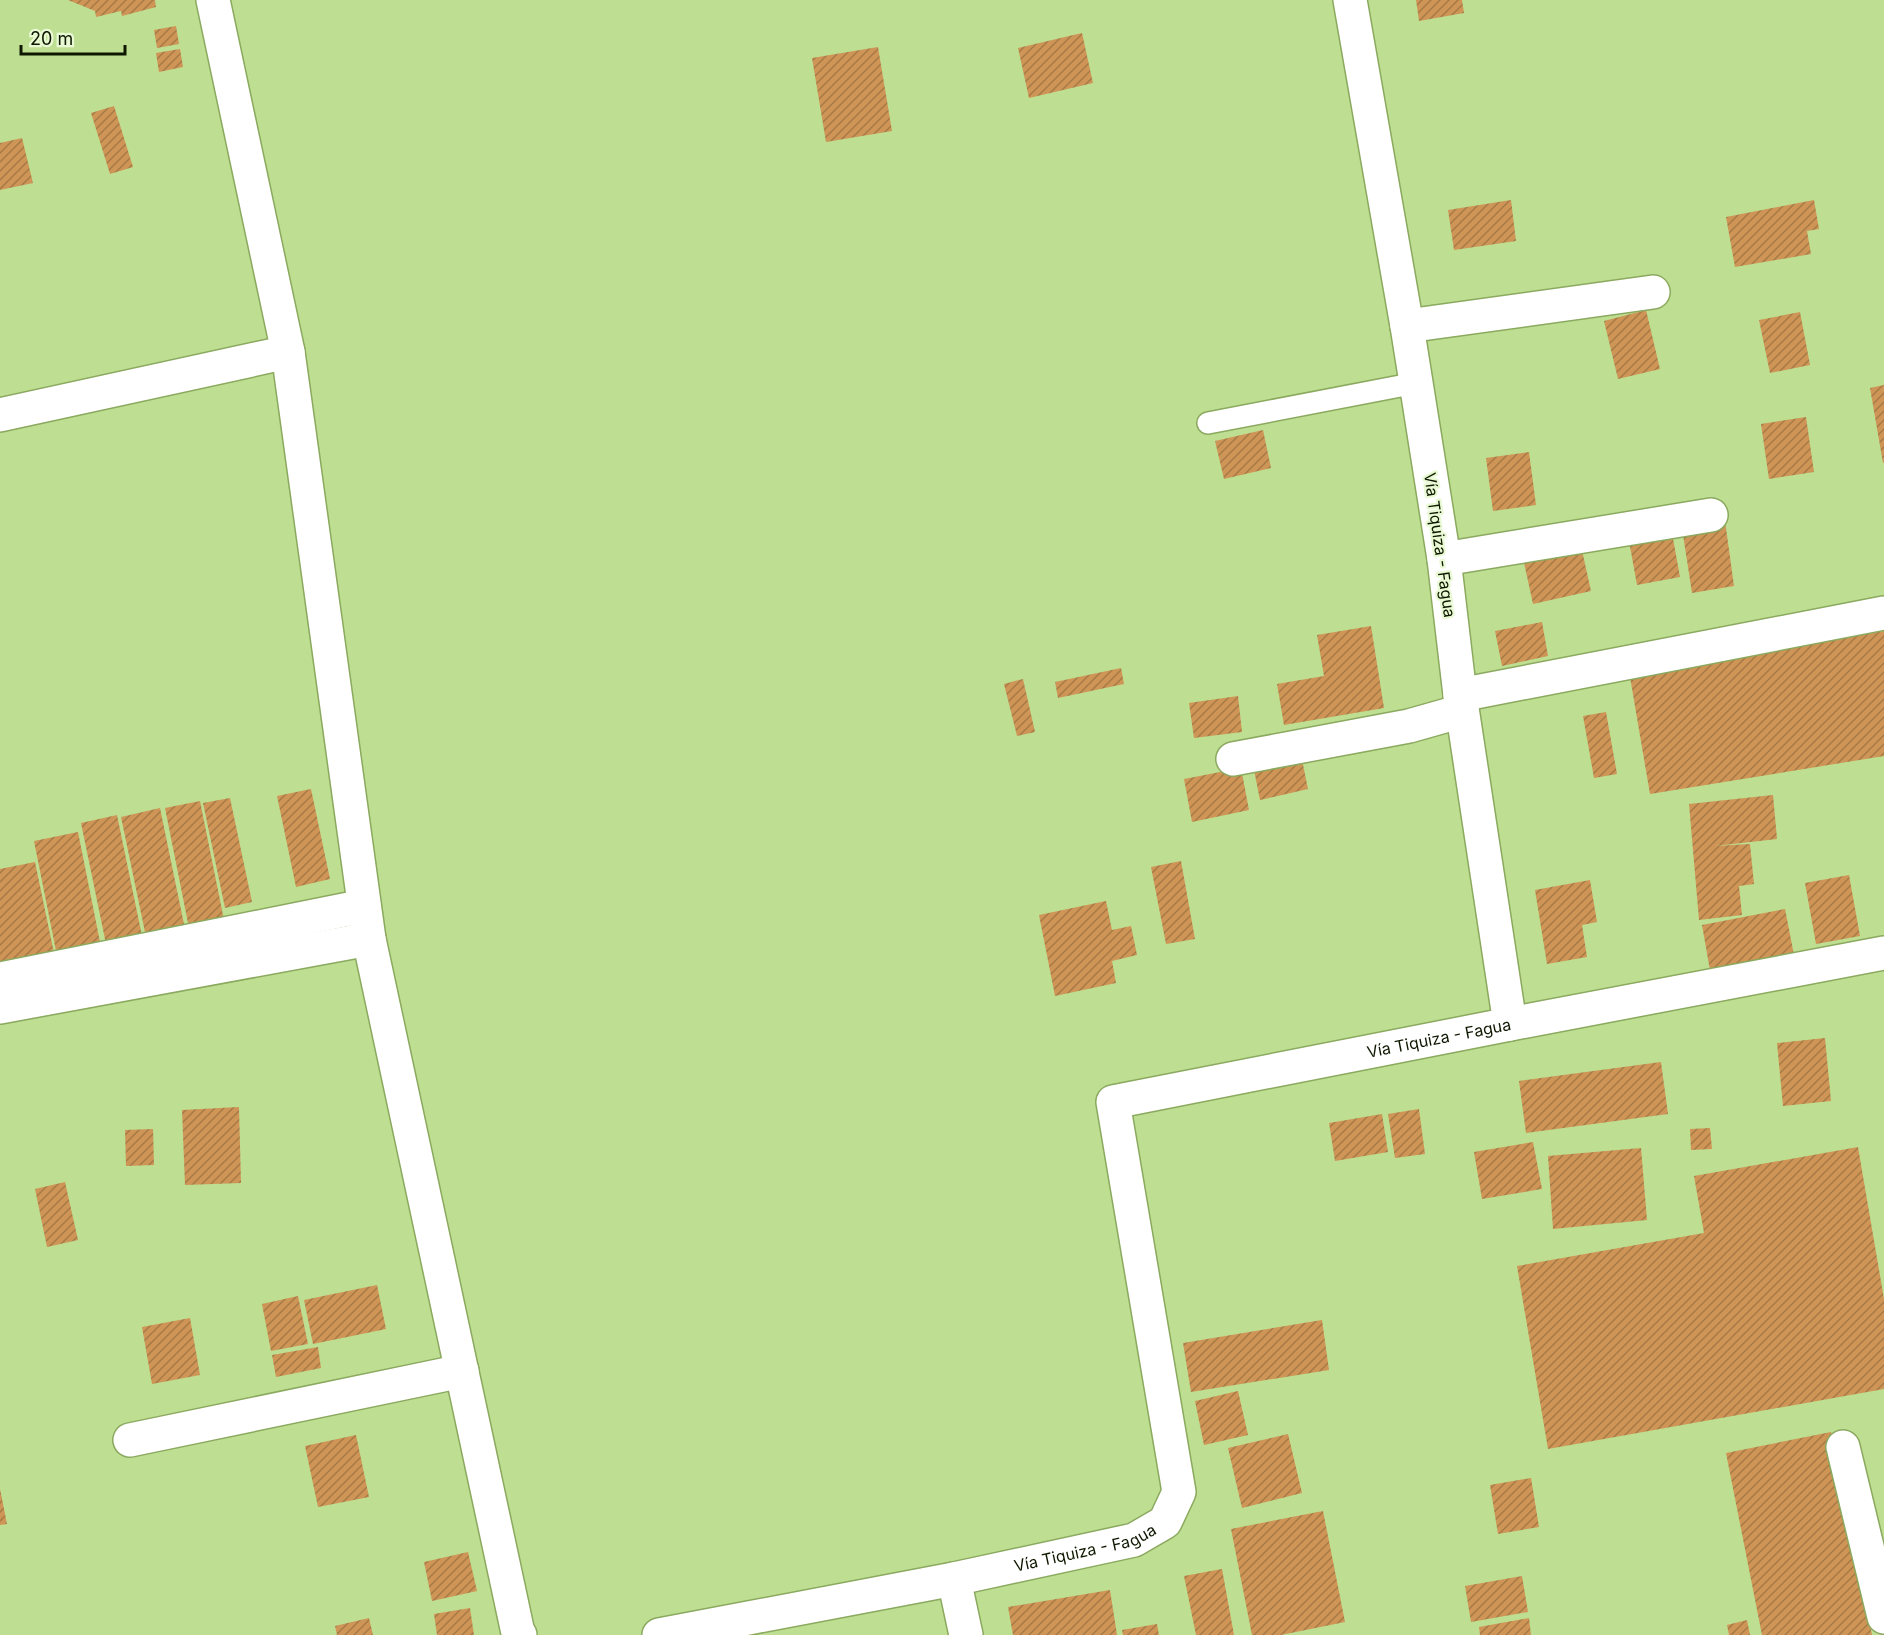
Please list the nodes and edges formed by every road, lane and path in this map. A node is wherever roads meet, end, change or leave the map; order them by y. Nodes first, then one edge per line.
1 (213, 0) edge
2 (1350, 0) edge
3 (1653, 292) dead end
4 (1407, 326) junction
5 (288, 352) junction
6 (1416, 383) junction
7 (0, 415) edge
8 (1208, 423) dead end
9 (1711, 515) dead end
10 (1444, 559) junction
11 (1884, 613) edge
12 (1461, 703) junction
13 (1233, 759) dead end
14 (364, 906) junction
15 (369, 939) junction
16 (1884, 953) edge
17 (0, 979) edge
18 (0, 1007) edge
19 (1510, 1024) junction
20 (462, 1371) junction
21 (130, 1440) dead end
22 (1843, 1447) dead end
23 (954, 1579) junction
24 (1884, 1617) edge
25 (520, 1635) edge
26 (659, 1635) edge
27 (966, 1635) edge

1 - 5 street
2 - 4 street, Vía Tiquiza - Fagua
3 - 4 street
4 - 6 street, Vía Tiquiza - Fagua
5 - 7 street
5 - 14 street
6 - 8 lane
6 - 10 street, Vía Tiquiza - Fagua
9 - 10 street
10 - 12 street, Vía Tiquiza - Fagua
11 - 12 street
12 - 13 street
12 - 19 street, Vía Tiquiza - Fagua
14 - 15 street
14 - 17 street
15 - 18 street
15 - 20 street
16 - 19 street
19 - 23 street, Vía Tiquiza - Fagua
20 - 21 street
20 - 25 street
22 - 24 street
23 - 26 street
23 - 27 street

